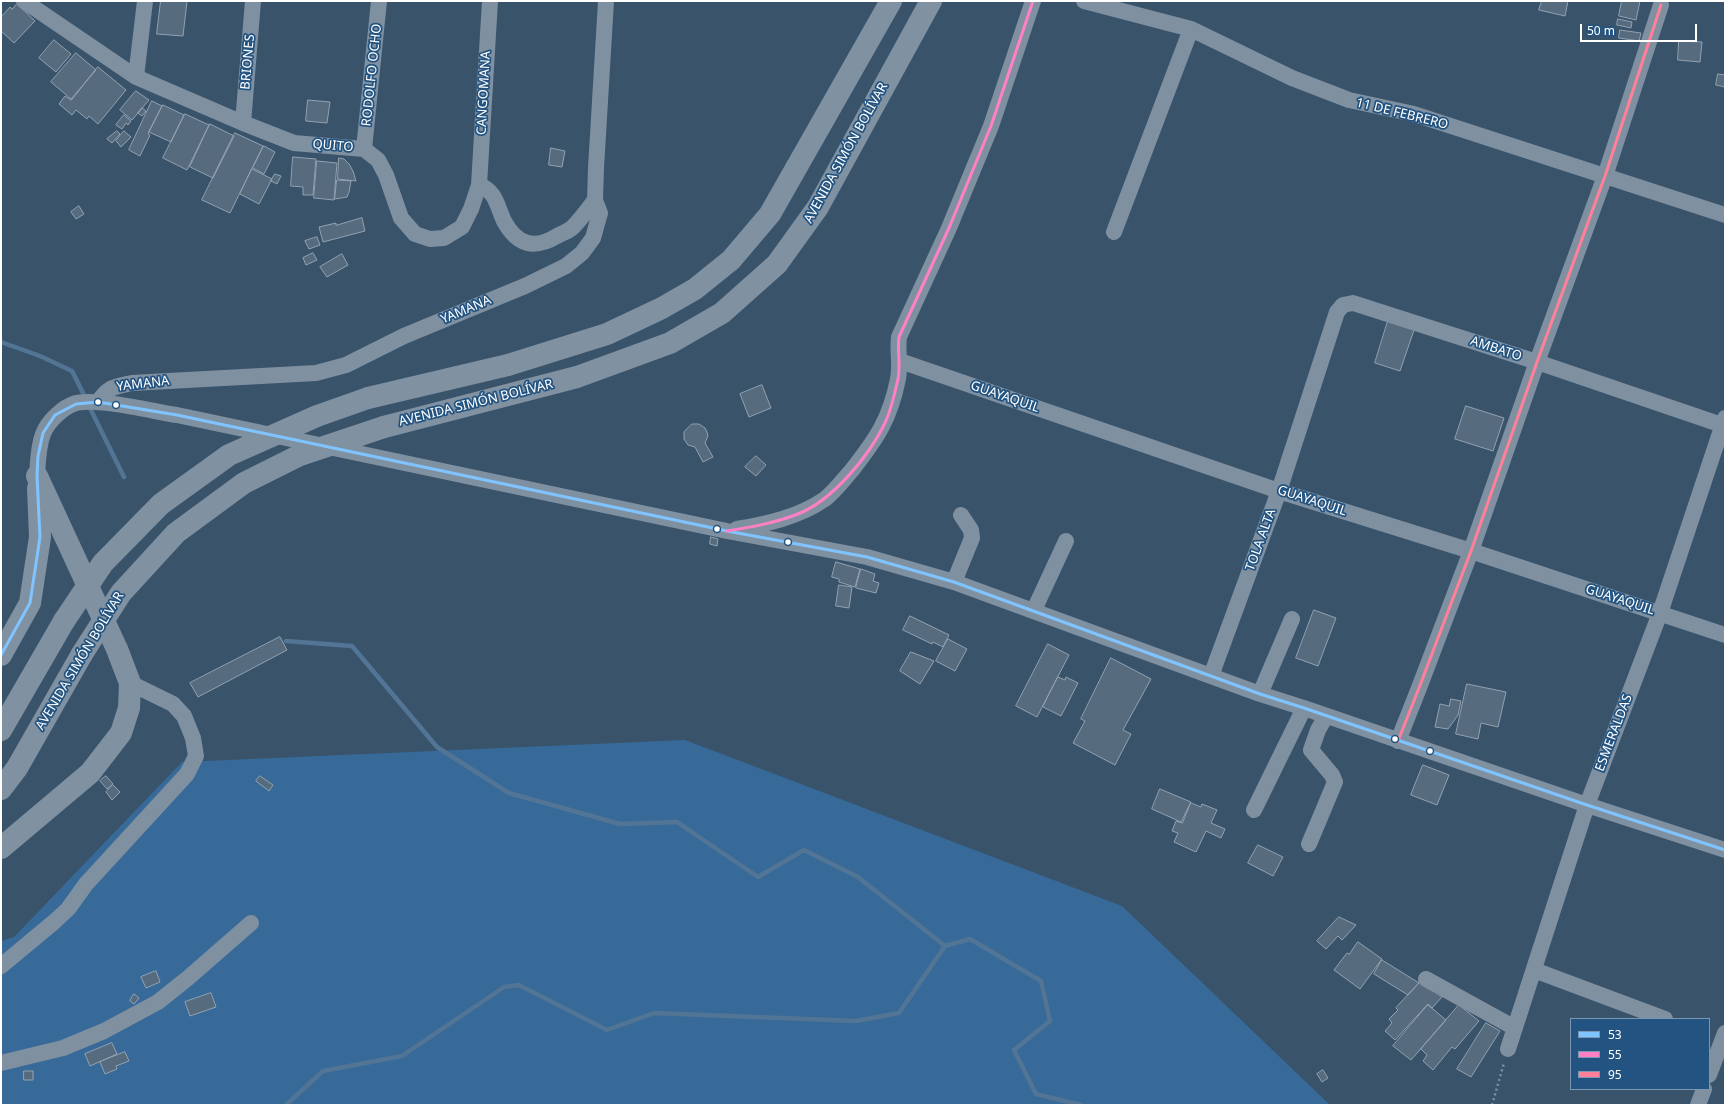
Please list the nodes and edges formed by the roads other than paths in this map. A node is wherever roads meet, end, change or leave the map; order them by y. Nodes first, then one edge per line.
1 (24, 1) edge
2 (145, 1) edge
3 (254, 1) edge
4 (379, 1) edge
5 (490, 1) edge
6 (606, 1) edge
7 (891, 1) edge
8 (931, 1) edge
9 (1033, 1) edge
10 (1084, 1) edge
11 (1661, 5) dead end
12 (1190, 29) junction
13 (136, 77) junction
14 (243, 123) junction
15 (364, 149) junction
16 (1605, 176) junction
17 (479, 185) junction
18 (595, 200) junction
19 (1725, 214) edge
20 (1114, 232) dead end
21 (1337, 312) joint
22 (900, 362) junction
23 (1536, 362) junction
24 (98, 402) junction
25 (1724, 424) edge
26 (37, 476) junction
27 (1279, 491) junction
28 (961, 515) dead end
29 (727, 531) junction
30 (1066, 541) dead end
31 (1471, 551) junction
32 (954, 582) junction
33 (1034, 610) junction
34 (1660, 613) junction
35 (1292, 619) dead end
36 (1725, 635) edge
37 (1, 655) edge
38 (1211, 676) junction
39 (130, 683) junction
40 (1260, 694) junction
41 (1304, 708) junction
42 (1326, 716) junction
43 (1, 730) edge
44 (1398, 741) junction
45 (1, 789) edge
46 (1587, 805) junction
47 (1254, 810) dead end
48 (1309, 844) dead end
49 (1, 848) edge
50 (1725, 850) edge
51 (251, 923) dead end
52 (1, 966) edge
53 (1534, 970) junction
54 (1426, 979) dead end
55 (1662, 1018) edge
56 (1515, 1028) junction
57 (1722, 1040) edge
58 (1508, 1049) road end
59 (1, 1063) edge
60 (1710, 1072) edge
61 (1704, 1090) edge
62 (1698, 1105) edge

1 - 13 street, QUITO
2 - 13 street
3 - 14 street, BRIONES
4 - 15 street, RODOLFO OCHO
5 - 17 street, CANGOMANA
6 - 18 street, YAMANA
7 - 43 highway, bridge
8 - 45 highway, AVENIDA SIMÓN BOLÍVAR, bridge
9 - 22 street
10 - 12 street, 11 DE FEBRERO
11 - 16 street
12 - 16 street, 11 DE FEBRERO
12 - 20 street
13 - 14 street, QUITO
14 - 15 street, QUITO
15 - 17 street, QUITO
16 - 19 street, 11 DE FEBRERO
16 - 23 street
17 - 18 street
18 - 24 street, YAMANA
21 - 23 street, AMBATO
21 - 27 street, TOLA ALTA
22 - 27 street, GUAYAQUIL
22 - 29 street
23 - 25 street, AMBATO
23 - 31 street
24 - 26 street
24 - 29 street
25 - 34 street, ESMERALDAS
26 - 37 highway
26 - 39 highway
27 - 31 street, GUAYAQUIL
27 - 38 street, TOLA ALTA
28 - 32 street
29 - 32 street
30 - 33 street
31 - 34 street, GUAYAQUIL
31 - 44 street
32 - 33 street
33 - 38 street
34 - 36 street, GUAYAQUIL
34 - 46 street, ESMERALDAS
35 - 40 street
38 - 40 street
39 - 49 highway
39 - 52 street
40 - 41 street
41 - 42 street
41 - 47 street
42 - 44 street
42 - 48 street
44 - 46 street
46 - 50 street
46 - 53 street, ESMERALDAS
51 - 59 street
53 - 55 street
53 - 56 street, ESMERALDAS
54 - 56 street
56 - 58 street, ESMERALDAS
57 - 60 street
61 - 62 street

